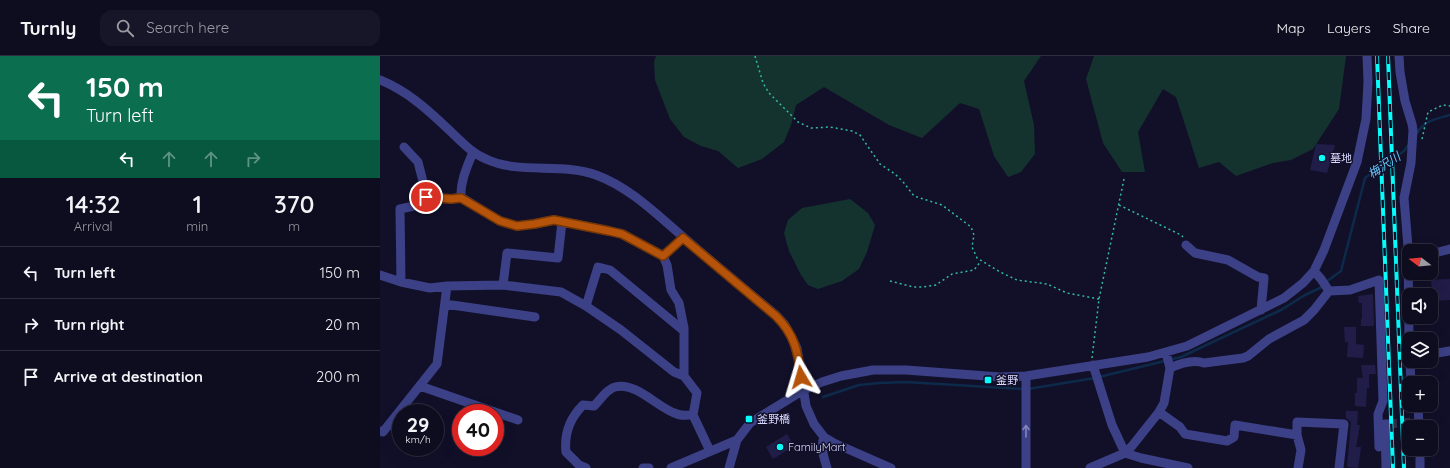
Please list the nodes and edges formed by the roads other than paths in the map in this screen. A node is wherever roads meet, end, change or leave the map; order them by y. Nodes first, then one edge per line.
1 (1367, 56) edge
2 (1399, 56) edge
3 (380, 80) edge
4 (404, 147) dead end
5 (473, 152) junction
6 (426, 197) junction
7 (461, 198) junction
8 (562, 222) junction
9 (683, 238) junction
10 (1186, 244) road end
11 (1407, 244) edge
12 (1450, 249) edge
13 (1438, 252) edge
14 (663, 256) junction
15 (1314, 271) junction
16 (380, 275) edge
17 (1408, 280) edge
18 (401, 282) junction
19 (503, 285) junction
20 (447, 286) junction
21 (1328, 289) junction
22 (445, 304) junction
23 (586, 306) junction
24 (1261, 310) junction
25 (535, 317) dead end
26 (684, 331) junction
27 (1409, 332) edge
28 (1450, 350) edge
29 (1438, 353) edge
30 (1168, 360) junction
31 (1094, 368) junction
32 (684, 376) junction
33 (1026, 379) junction
34 (420, 386) junction
35 (802, 391) junction
36 (1158, 412) junction
37 (693, 415) junction
38 (518, 420) dead end
39 (1388, 424) dead end
40 (380, 431) edge
41 (1297, 435) junction
42 (824, 436) junction
43 (737, 440) junction
44 (1379, 447) dead end
45 (710, 451) junction
46 (1125, 453) junction
47 (1414, 456) edge
48 (1420, 456) edge
49 (586, 468) edge
50 (643, 468) edge
51 (648, 468) edge
52 (671, 468) edge
53 (729, 468) edge
54 (827, 468) edge
55 (891, 468) edge
56 (1026, 468) edge
57 (1090, 468) edge
58 (1188, 468) edge
59 (1298, 468) edge
60 (1339, 468) edge
61 (1386, 468) edge
62 (1414, 468) edge
63 (1420, 468) edge

1 - 15 street
2 - 11 street
3 - 5 street
4 - 6 street
5 - 7 street
5 - 9 street
6 - 7 street
6 - 18 street
7 - 8 street
8 - 14 street
8 - 19 street
9 - 14 street
9 - 35 street
10 - 24 street
12 - 13 street
14 - 26 street
15 - 21 street
15 - 24 street
16 - 18 street
17 - 27 street
18 - 20 street
19 - 20 street
19 - 23 street
20 - 22 street
21 - 30 street
21 - 44 street
22 - 25 street
22 - 34 street
23 - 26 street
23 - 32 street
24 - 30 street
26 - 32 street
28 - 29 street
30 - 31 street
30 - 36 street
31 - 33 street
31 - 46 street
32 - 37 street
33 - 35 street
56 -> 33 street
34 - 38 street
34 - 40 street
35 - 42 street
35 - 43 street
36 - 41 street
36 - 46 street
37 - 45 street
37 - 49 street
39 - 61 street
41 - 59 street
41 - 60 street
42 - 54 street
42 - 55 street
43 - 45 street
43 - 53 street
45 - 52 street
46 - 57 street
46 - 58 street
47 - 62 street
48 - 63 street
50 - 51 street

